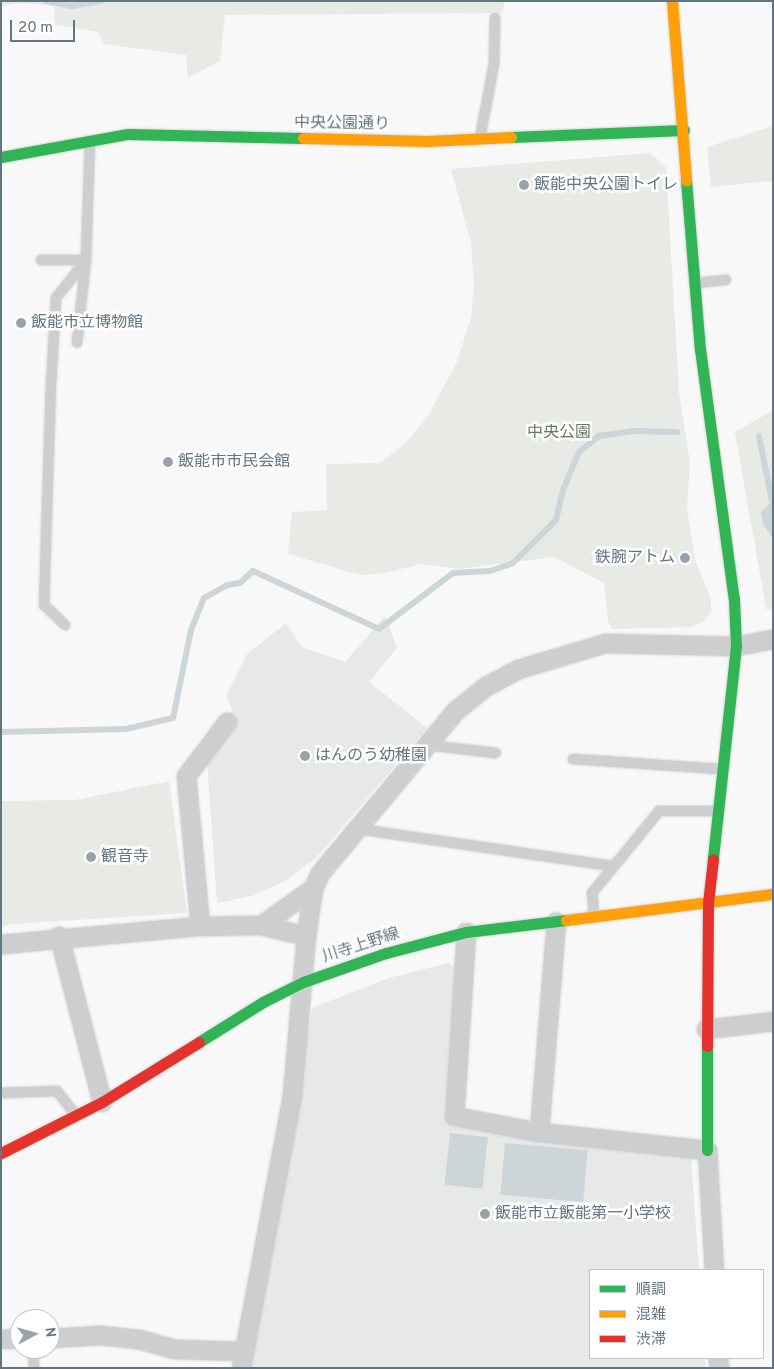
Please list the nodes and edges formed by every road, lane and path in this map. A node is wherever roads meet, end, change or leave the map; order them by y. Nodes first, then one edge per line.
1 (672, 1) edge
2 (495, 18) dead end
3 (684, 130) junction
4 (480, 139) junction
5 (90, 140) junction
6 (1, 157) edge
7 (41, 260) dead end
8 (86, 260) junction
9 (726, 280) dead end
10 (695, 283) junction
11 (77, 343) dead end
12 (64, 624) dead end
13 (773, 639) edge
14 (736, 646) junction
15 (227, 722) dead end
16 (427, 745) junction
17 (496, 753) dead end
18 (573, 759) dead end
19 (720, 769) junction
20 (716, 811) junction
21 (358, 830) junction
22 (612, 866) junction
23 (313, 888) junction
24 (773, 894) edge
25 (708, 903) junction
26 (594, 918) junction
27 (556, 922) junction
28 (261, 925) junction
29 (200, 926) junction
30 (466, 932) junction
31 (59, 936) junction
32 (306, 936) junction
33 (1, 944) edge
34 (303, 982) junction
35 (773, 1021) edge
36 (706, 1029) junction
37 (1, 1093) edge
38 (102, 1102) junction
39 (78, 1117) junction
40 (539, 1132) junction
41 (707, 1150) junction
42 (1, 1153) edge
43 (714, 1269) edge
44 (60, 1337) edge
45 (242, 1360) edge

1 - 3 street
2 - 4 lane
3 - 4 street, 中央公園通り
3 - 10 street
4 - 5 street, 中央公園通り
5 - 6 street, 中央公園通り
5 - 8 lane
7 - 8 lane
8 - 11 lane
8 - 12 lane
9 - 10 lane
10 - 14 street
13 - 14 street
14 - 16 street
14 - 19 street
15 - 29 street
16 - 17 lane
16 - 21 street
18 - 19 lane
19 - 20 street
20 - 22 lane
20 - 25 street
21 - 22 lane
21 - 23 street
22 - 26 lane
23 - 28 street
23 - 32 street
24 - 25 street, 川寺上野線
25 - 26 street, 川寺上野線
25 - 36 street
26 - 27 street, 川寺上野線
27 - 30 street, 川寺上野線
27 - 40 street
28 - 29 street
28 - 32 street
29 - 31 street
30 - 34 street, 川寺上野線
30 - 40 street
31 - 33 street
31 - 38 street
32 - 34 street
34 - 38 street, 川寺上野線
34 - 45 street
35 - 36 street
36 - 41 street
37 - 39 lane
38 - 39 street, 川寺上野線
39 - 42 street, 川寺上野線
40 - 41 street
41 - 43 street
44 - 45 street

